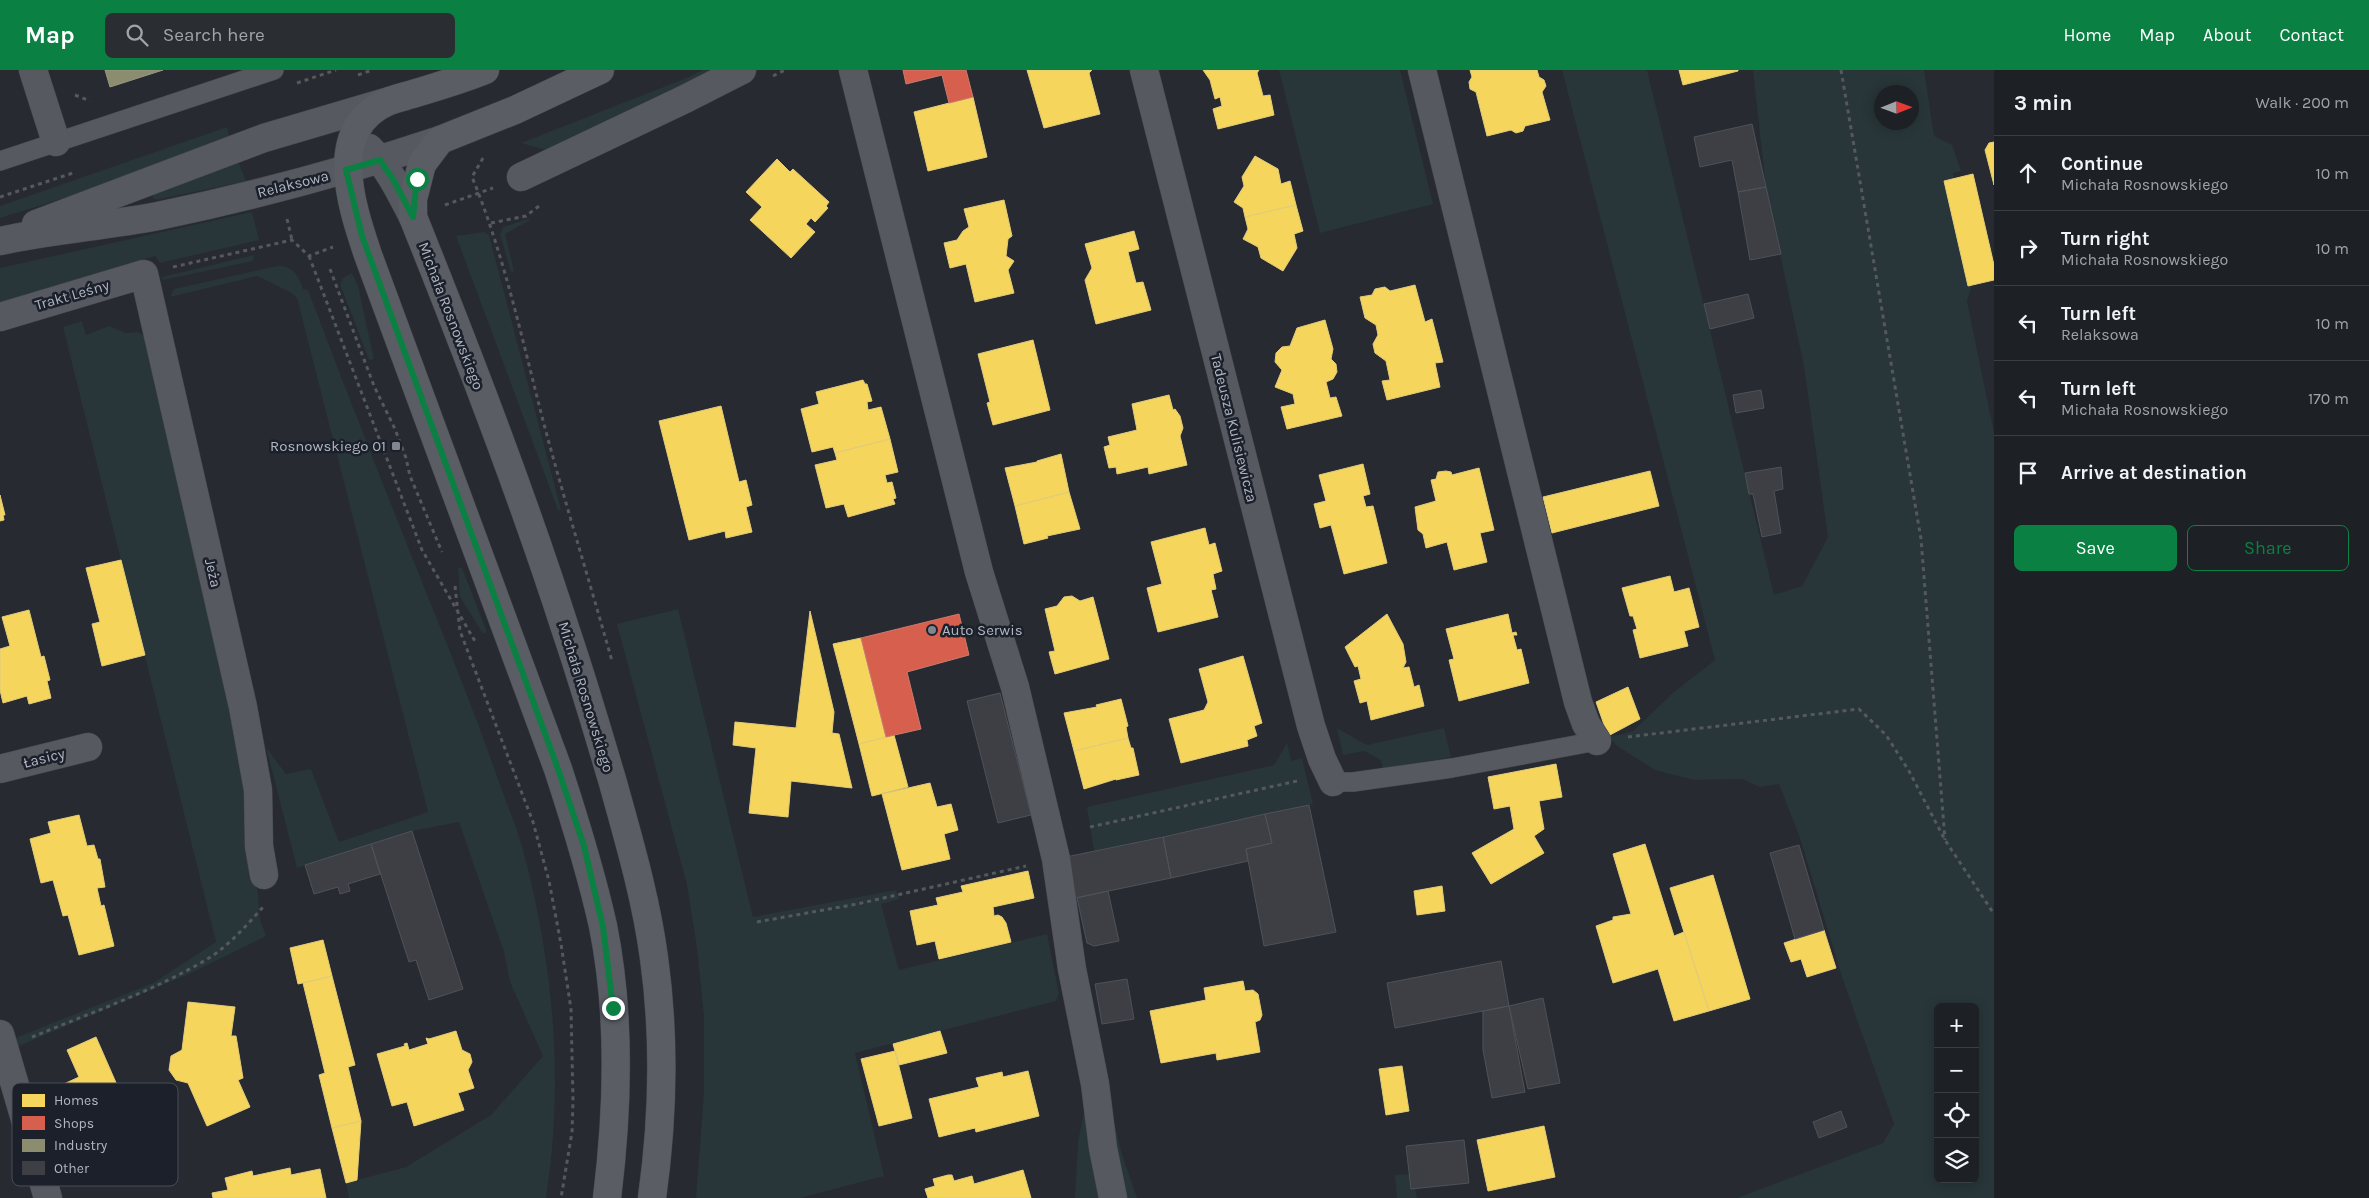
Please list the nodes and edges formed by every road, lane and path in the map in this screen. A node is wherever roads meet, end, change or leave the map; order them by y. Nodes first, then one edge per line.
1 (33, 70) edge
2 (274, 70) edge
3 (485, 70) edge
4 (600, 70) edge
5 (742, 70) edge
6 (853, 70) edge
7 (1144, 70) edge
8 (1422, 70) edge
9 (1841, 70) edge
10 (70, 92) dead end
11 (386, 102) junction
12 (106, 126) junction
13 (302, 126) junction
14 (353, 137) junction
15 (440, 140) junction
16 (56, 142) junction
17 (380, 160) junction
18 (0, 161) edge
19 (346, 170) junction
20 (521, 177) joint
21 (444, 206) dead end
22 (286, 215) dead end
23 (413, 217) junction
24 (0, 239) edge
25 (292, 240) junction
26 (335, 247) dead end
27 (308, 256) junction
28 (330, 269) dead end
29 (144, 274) junction
30 (0, 316) edge
31 (445, 559) dead end
32 (454, 585) dead end
33 (458, 611) junction
34 (480, 650) dead end
35 (1597, 741) junction
36 (88, 747) dead end
37 (0, 769) edge
38 (1331, 778) junction
39 (1090, 827) dead end
40 (1945, 840) junction
41 (1056, 859) junction
42 (266, 888) joint
43 (1994, 914) edge
44 (757, 922) dead end
45 (2, 1041) edge
46 (14, 1083) edge
47 (44, 1186) edge
48 (48, 1198) edge
49 (561, 1198) edge
50 (607, 1198) edge
51 (652, 1198) edge
52 (1113, 1198) edge

1 - 16 street
2 - 12 lane
3 - 11 street, Relaksowa
4 - 15 street, Relaksowa
5 - 20 street
6 - 41 street
7 - 38 street, Tadeusza Kulisiewicza
8 - 35 street
9 - 40 path
10 - 12 path
11 - 13 street, Relaksowa
11 - 14 street
12 - 16 lane
13 - 14 street, Michała Rosnowskiego
13 - 24 street, Relaksowa
14 - 17 street, Michała Rosnowskiego
14 - 19 street
15 - 17 street, Relaksowa
15 - 23 street, Michała Rosnowskiego
16 - 18 lane
17 - 19 street, Relaksowa
17 - 23 street, Michała Rosnowskiego
19 - 24 street, Relaksowa
19 - 50 street
20 - 21 path
22 - 25 path
23 - 51 street, Michała Rosnowskiego
25 - 27 path
25 - 29 path
26 - 27 path
27 - 33 path
28 - 31 path
29 - 30 street, Trakt Leśny
29 - 42 street, Jeża
32 - 33 path
33 - 34 path
33 - 49 path
35 - 38 lane
35 - 40 path
36 - 37 street, Łasicy
38 - 39 path
40 - 43 path
41 - 44 path
41 - 52 street
42 - 45 path
45 - 46 street
47 - 48 street

